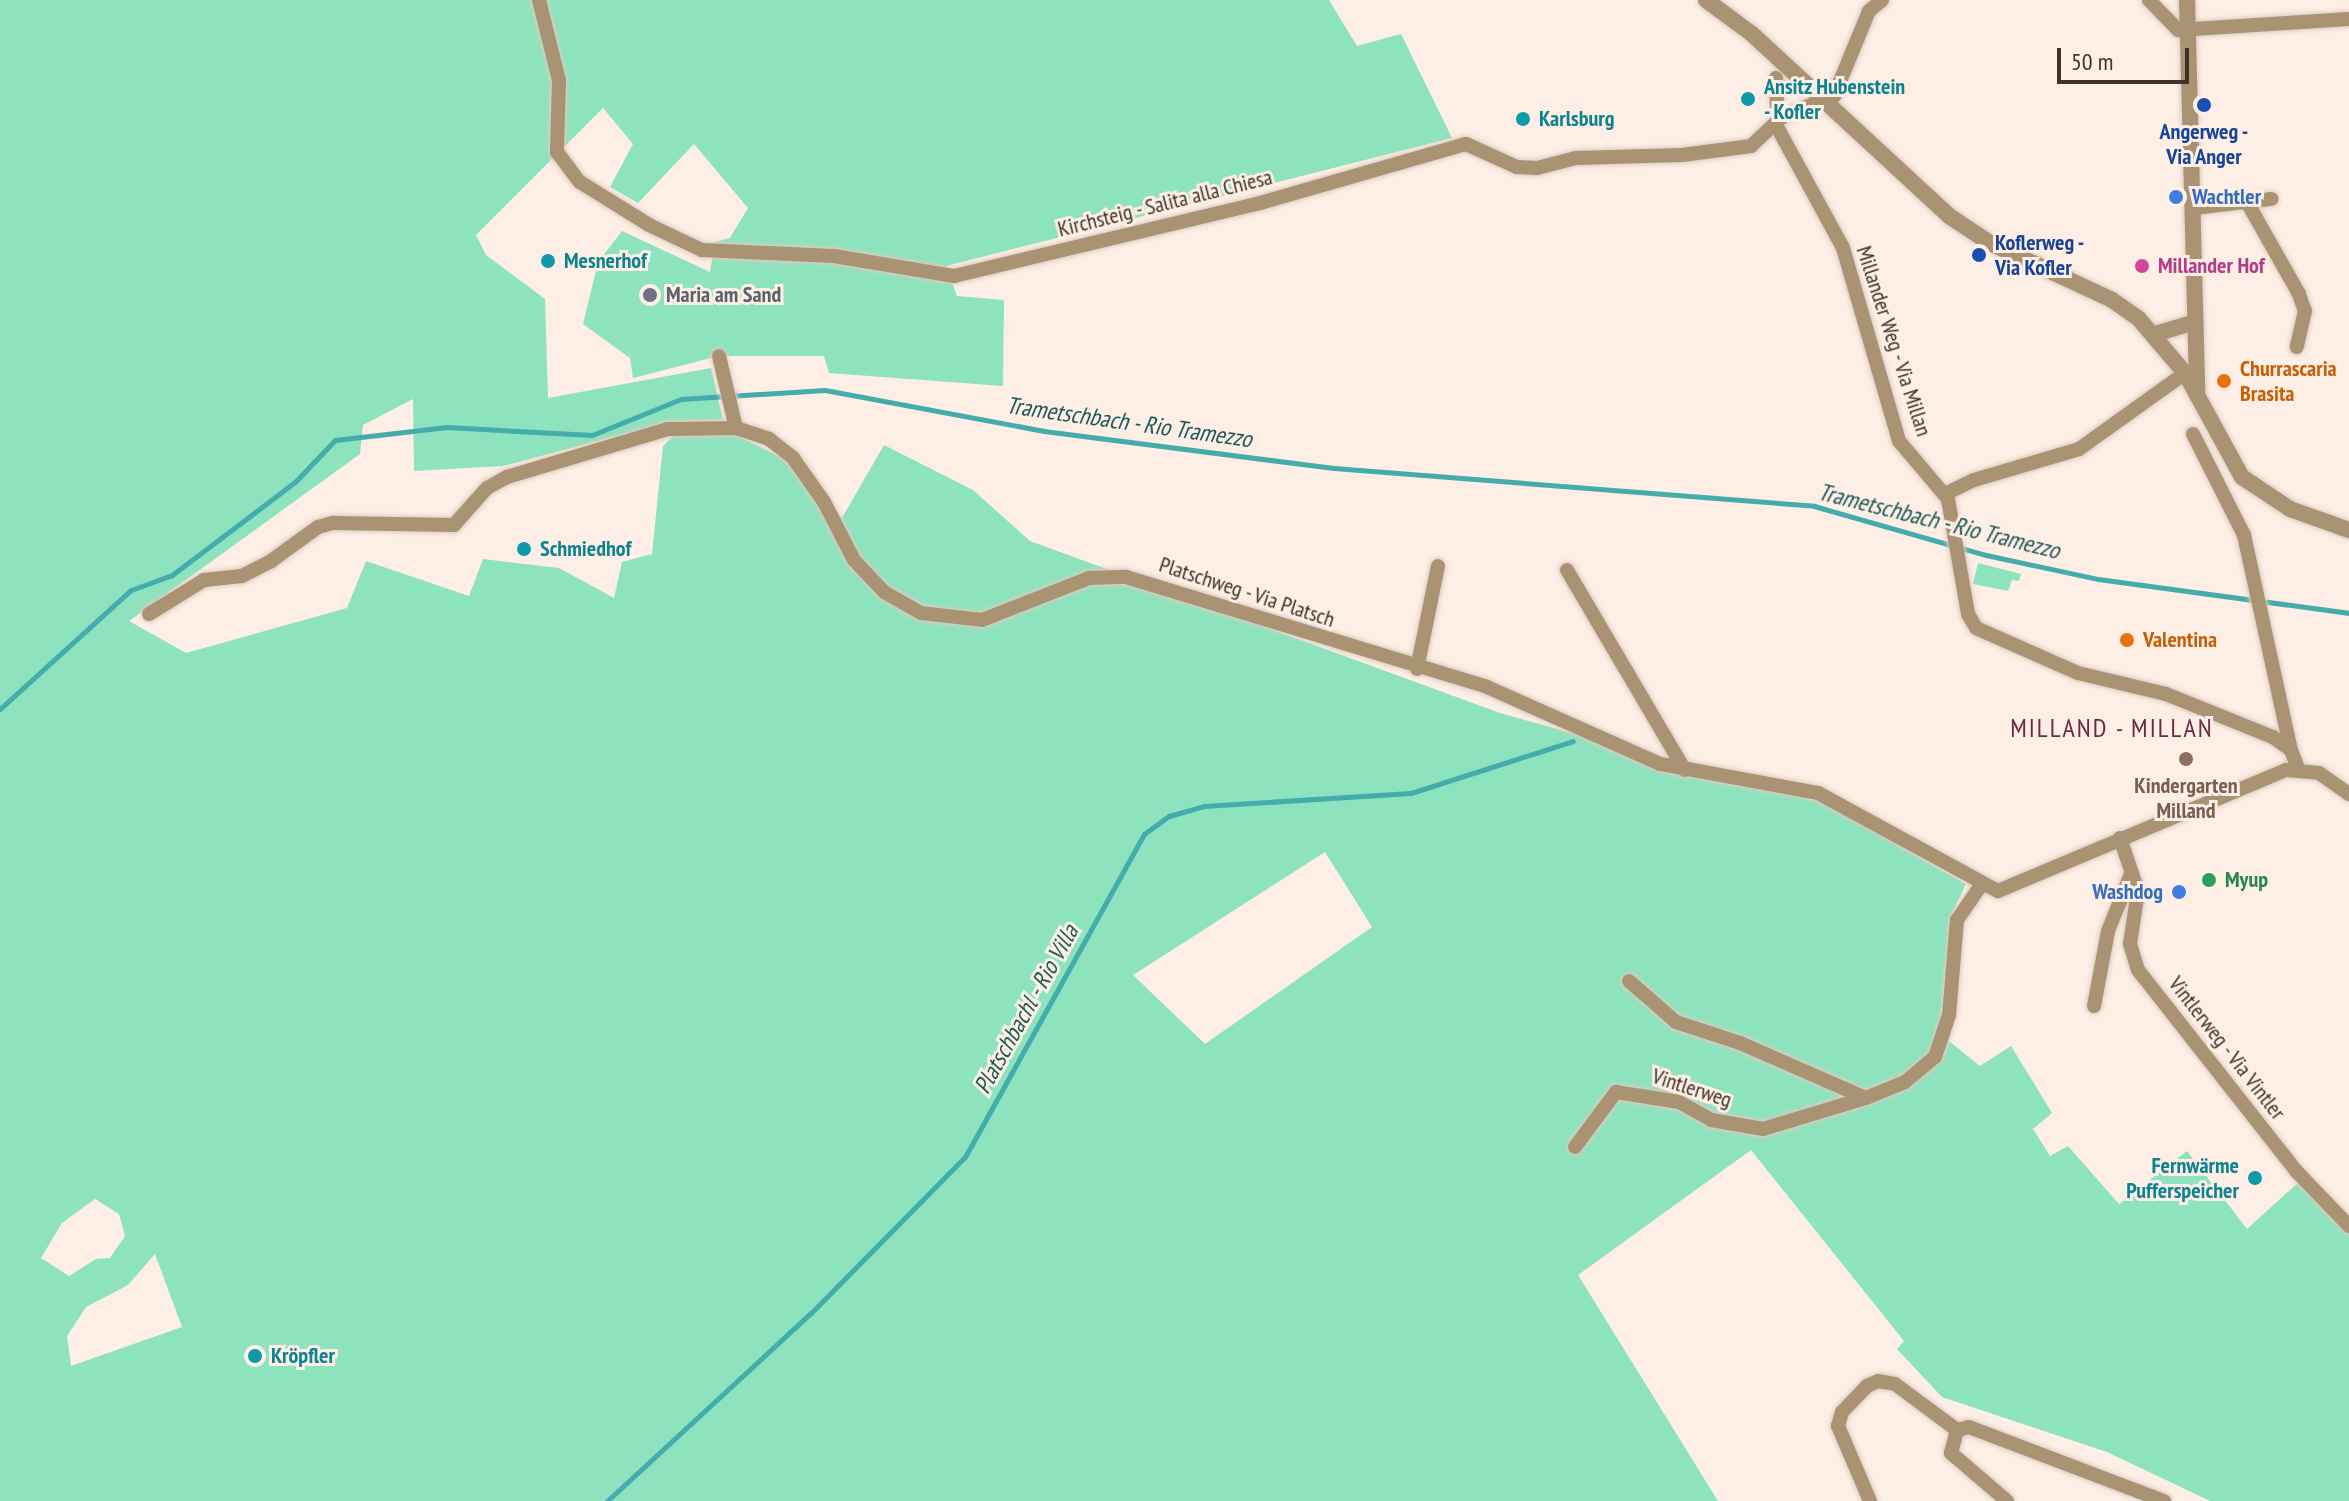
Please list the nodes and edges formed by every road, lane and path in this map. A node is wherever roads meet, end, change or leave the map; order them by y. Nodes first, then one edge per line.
1 (539, 0) edge
2 (1706, 0) edge
3 (1882, 0) edge
4 (2149, 0) edge
5 (2187, 0) edge
6 (2349, 19) edge
7 (2189, 30) junction
8 (1776, 78) dead end
9 (1823, 100) junction
10 (1780, 120) junction
11 (2271, 199) dead end
12 (2247, 202) junction
13 (2194, 208) junction
14 (2195, 322) junction
15 (2155, 334) junction
16 (2297, 347) dead end
17 (719, 356) dead end
18 (2185, 373) junction
19 (2197, 397) junction
20 (735, 422) junction
21 (2193, 434) dead end
22 (1945, 494) junction
23 (2349, 530) edge
24 (1438, 566) dead end
25 (1567, 570) dead end
26 (149, 614) dead end
27 (1417, 669) junction
28 (2291, 750) junction
29 (2298, 768) junction
30 (1685, 770) junction
31 (2349, 794) edge
32 (2120, 838) junction
33 (2131, 874) junction
34 (1982, 884) junction
35 (1629, 981) dead end
36 (2094, 1006) dead end
37 (1866, 1098) junction
38 (1575, 1147) dead end
39 (2349, 1226) edge
40 (1957, 1430) junction
41 (1870, 1501) edge
42 (2007, 1501) edge
43 (2164, 1501) edge

1 - 10 street, Kirchsteig - Salita alla Chiesa
2 - 9 street
3 - 9 street
4 - 7 street
5 - 7 street
6 - 7 street
7 - 13 street
8 - 10 street
9 - 10 street, Kirchsteig - Salita alla Chiesa
9 - 15 street
10 - 22 street, Millander Weg - Via Millan
11 - 12 street
12 - 13 street
12 - 16 street
13 - 14 street
14 - 15 street
14 - 19 street
15 - 18 street
17 - 20 street
18 - 19 street
18 - 22 street
19 - 23 street
20 - 26 street
20 - 27 street, Platschweg - Via Platsch
21 - 28 street
22 - 28 street, Millander Weg - Via Millan
24 - 27 street
25 - 30 street
27 - 30 street, Platschweg - Via Platsch
28 - 29 street
29 - 31 street
29 - 32 street
30 - 34 street, Platschweg - Via Platsch
32 - 33 street, Vintlerweg - Via Vintler
32 - 34 street
33 - 36 street
33 - 39 street, Vintlerweg - Via Vintler
34 - 37 street, Vintlerweg
35 - 37 street
37 - 38 street, Vintlerweg
40 - 41 street
40 - 42 street
40 - 43 street

